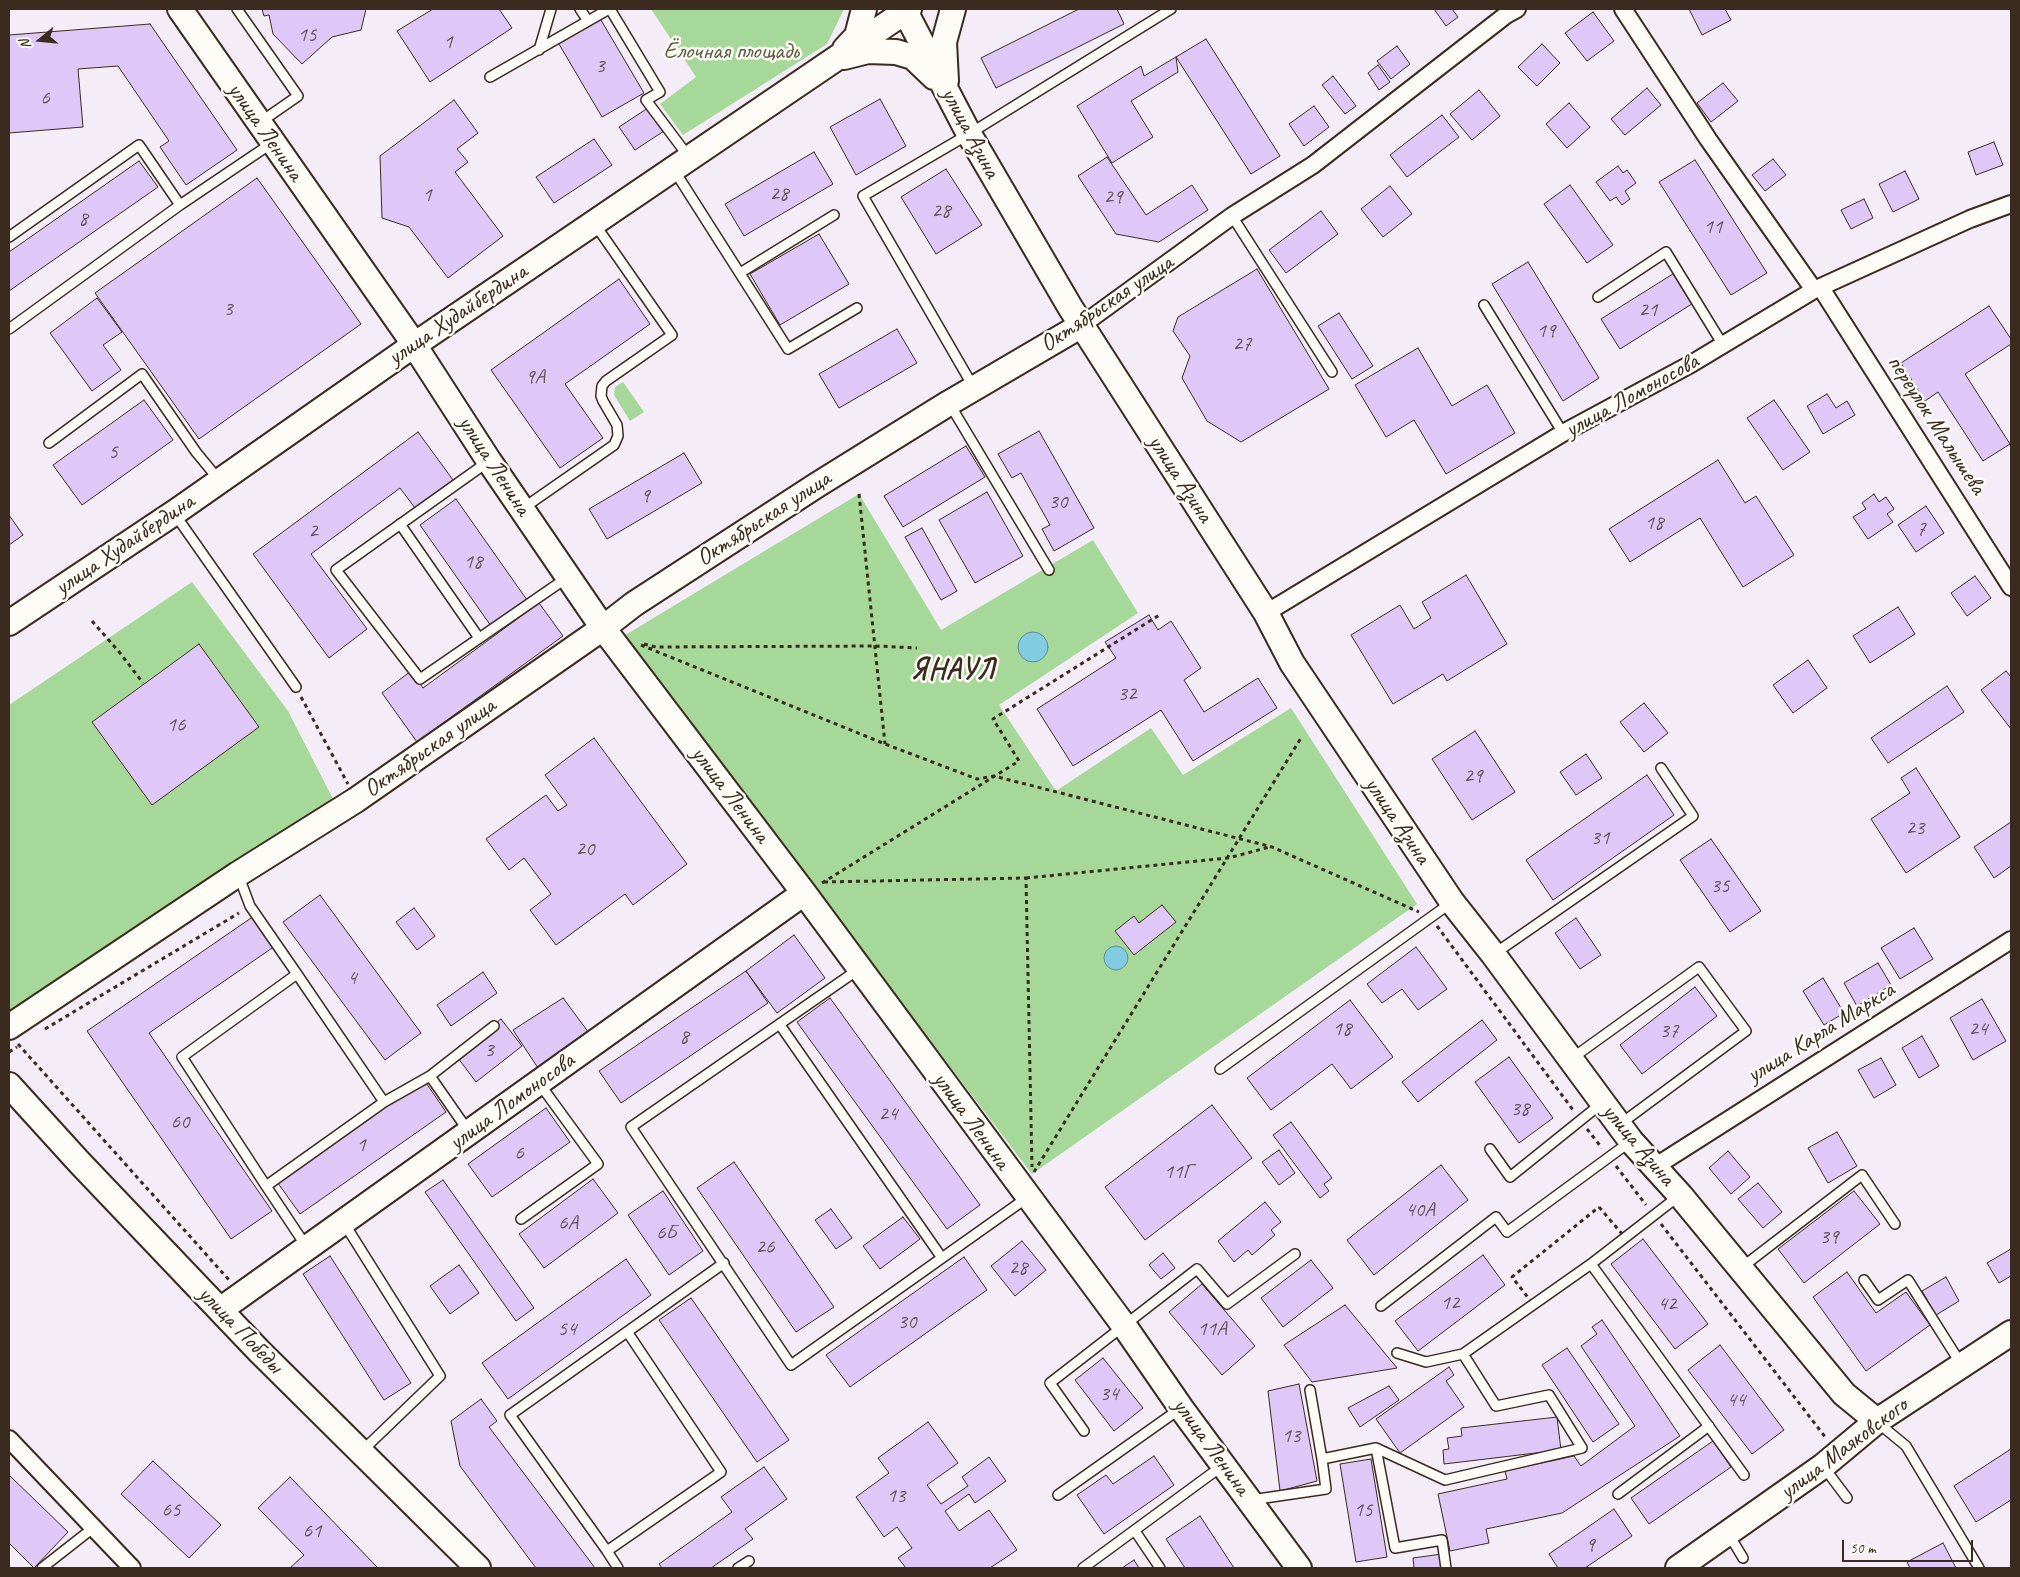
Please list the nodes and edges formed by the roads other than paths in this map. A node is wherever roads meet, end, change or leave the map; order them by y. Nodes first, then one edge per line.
1 (180, 9) edge
2 (237, 9) edge
3 (552, 9) edge
4 (580, 9) edge
5 (610, 9) edge
6 (864, 9) edge
7 (953, 9) edge
8 (1171, 9) edge
9 (1623, 9) edge
10 (906, 10) edge
11 (1508, 11) edge
12 (588, 21) junction
13 (539, 50) junction
14 (837, 58) junction
15 (490, 77) dead end
16 (947, 90) junction
17 (259, 123) junction
18 (969, 134) junction
19 (272, 143) junction
20 (681, 163) junction
21 (2011, 204) edge
22 (180, 205) junction
23 (834, 216) dead end
24 (1232, 216) junction
25 (594, 223) junction
26 (9, 237) edge
27 (740, 273) junction
28 (1818, 289) junction
29 (1598, 296) dead end
30 (1484, 305) dead end
31 (858, 308) dead end
32 (1082, 325) junction
33 (9, 329) edge
34 (414, 345) junction
35 (1724, 345) junction
36 (1332, 372) dead end
37 (974, 388) junction
38 (949, 403) junction
39 (1563, 434) junction
40 (50, 442) dead end
41 (489, 461) junction
42 (219, 480) junction
43 (522, 509) junction
44 (174, 513) junction
45 (400, 524) junction
46 (1049, 570) dead end
47 (568, 577) junction
48 (2011, 587) edge
49 (1266, 613) junction
50 (9, 623) edge
51 (603, 628) junction
52 (478, 638) junction
53 (296, 687) road end
54 (1661, 768) dead end
55 (238, 874) junction
56 (814, 888) junction
57 (1452, 902) junction
58 (2011, 940) edge
59 (1493, 954) junction
60 (860, 969) junction
61 (297, 974) junction
62 (780, 1025) junction
63 (494, 1026) dead end
64 (17, 1038) edge
65 (1570, 1059) junction
66 (1220, 1069) dead end
67 (430, 1076) junction
68 (538, 1082) junction
69 (9, 1085) edge
70 (384, 1102) junction
71 (1602, 1103) junction
72 (469, 1132) junction
73 (1625, 1133) junction
74 (1490, 1149) dead end
75 (1656, 1166) junction
76 (266, 1186) junction
77 (1680, 1195) junction
78 (1028, 1197) junction
79 (521, 1219) dead end
80 (344, 1223) junction
81 (1895, 1224) dead end
82 (306, 1248) junction
83 (1294, 1254) dead end
84 (942, 1258) junction
85 (724, 1263) junction
86 (1741, 1268) junction
87 (1864, 1280) dead end
88 (1533, 1304) road end
89 (1381, 1306) dead end
90 (220, 1310) junction
91 (1125, 1326) junction
92 (628, 1333) junction
93 (2011, 1333) edge
94 (1397, 1353) dead end
95 (1464, 1354) junction
96 (1962, 1365) junction
97 (1310, 1390) dead end
98 (1182, 1408) junction
99 (1877, 1422) junction
100 (1709, 1426) junction
101 (1084, 1431) dead end
102 (11, 1444) edge
103 (1376, 1448) junction
104 (361, 1452) junction
105 (1322, 1459) junction
106 (1831, 1460) junction
107 (1224, 1465) junction
108 (1744, 1474) dead end
109 (1058, 1494) dead end
110 (1618, 1494) dead end
111 (1847, 1498) dead end
112 (1249, 1501) junction
113 (93, 1528) junction
114 (1135, 1531) junction
115 (1728, 1533) junction
116 (607, 1551) junction
117 (1743, 1558) dead end
118 (749, 1562) dead end
119 (42, 1568) edge
120 (132, 1568) edge
121 (478, 1568) edge
122 (618, 1568) edge
123 (738, 1568) edge
124 (1083, 1568) edge
125 (1160, 1568) edge
126 (1299, 1568) edge
127 (1446, 1568) edge
128 (1678, 1568) edge
129 (1979, 1568) edge

1 - 17 street, улица Ленина
2 - 17 lane
3 - 13 lane
4 - 12 lane
5 - 12 lane
5 - 20 lane
6 - 14 street
7 - 16 street
8 - 18 lane
9 - 28 street, переулок Малышева
10 - 14 street, улица Худайбердина
10 - 16 street, улица Азина
11 - 24 street, Октябрьская улица
12 - 13 lane
13 - 15 lane
14 - 16 street
14 - 20 street, улица Худайбердина
16 - 18 street, улица Азина
17 - 19 street, улица Ленина
18 - 32 street, улица Азина
18 - 37 lane
19 - 22 lane
19 - 34 street, улица Ленина
20 - 25 street, улица Худайбердина
20 - 27 lane
21 - 28 street, улица Ломоносова
22 - 26 lane
22 - 33 lane
23 - 27 lane
24 - 32 street, Октябрьская улица
24 - 36 lane
25 - 34 street, улица Худайбердина
25 - 43 lane
27 - 31 lane
28 - 35 street, улица Ломоносова
28 - 48 street, переулок Малышева
29 - 35 lane
30 - 39 lane
32 - 37 street, Октябрьская улица
32 - 49 street, улица Азина
34 - 41 street, улица Ленина
34 - 42 street, улица Худайбердина
35 - 39 street, улица Ломоносова
37 - 38 street, Октябрьская улица
38 - 46 lane
38 - 51 street, Октябрьская улица
39 - 49 street, улица Ломоносова
40 - 42 lane
41 - 43 street, улица Ленина
41 - 45 lane
42 - 44 street, улица Худайбердина
43 - 47 street, улица Ленина
44 - 50 street, улица Худайбердина
44 - 53 lane
45 - 52 lane
45 - 52 lane
47 - 51 street, улица Ленина
47 - 52 lane
49 - 57 street, улица Азина
51 - 55 street, Октябрьская улица
51 - 56 street, улица Ленина
54 - 59 lane
55 - 61 lane
55 - 64 street, Октябрьская улица
56 - 60 street, улица Ленина
56 - 68 street, улица Ломоносова
57 - 59 street, улица Азина
57 - 66 lane
58 - 75 street, улица Карла Маркса
59 - 65 street, улица Азина
60 - 62 lane
60 - 78 street, улица Ленина
61 - 70 lane
61 - 76 lane
62 - 84 lane
62 - 85 lane
63 - 67 lane
65 - 71 street, улица Азина
65 - 73 lane
67 - 70 lane
67 - 72 lane
68 - 72 street, улица Ломоносова
68 - 79 lane
69 - 90 street, улица Победы
70 - 76 lane
71 - 73 street, улица Азина
71 - 74 lane
72 - 80 street, улица Ломоносова
73 - 75 street, улица Азина
73 - 89 lane
75 - 77 street, улица Азина
76 - 82 lane
77 - 86 street, улица Азина
77 - 100 lane
78 - 84 lane
78 - 91 street, улица Ленина
80 - 82 street, улица Ломоносова
80 - 104 lane
81 - 86 lane
82 - 90 street, улица Ломоносова
83 - 91 lane
84 - 85 lane
85 - 92 lane
86 - 99 street, улица Азина
87 - 96 lane
88 - 95 lane
90 - 104 street, улица Победы
91 - 98 street, улица Ленина
91 - 101 lane
92 - 116 lane
92 - 116 lane
93 - 96 street, улица Маяковского
94 - 95 lane
95 - 103 lane
96 - 99 street, улица Маяковского
97 - 105 lane
98 - 107 street, улица Ленина
98 - 109 lane
99 - 106 street, улица Маяковского
99 - 129 lane, улица Азина
100 - 108 lane
100 - 110 lane
102 - 113 street
103 - 105 lane
103 - 127 lane
104 - 121 street, улица Победы
105 - 112 lane
106 - 111 lane
106 - 115 street, улица Маяковского
107 - 112 street, улица Ленина
107 - 114 lane
112 - 126 street, улица Ленина
113 - 119 lane
113 - 120 street
114 - 124 lane
114 - 125 lane
115 - 117 lane
115 - 128 street, улица Маяковского
116 - 122 lane
118 - 123 lane

